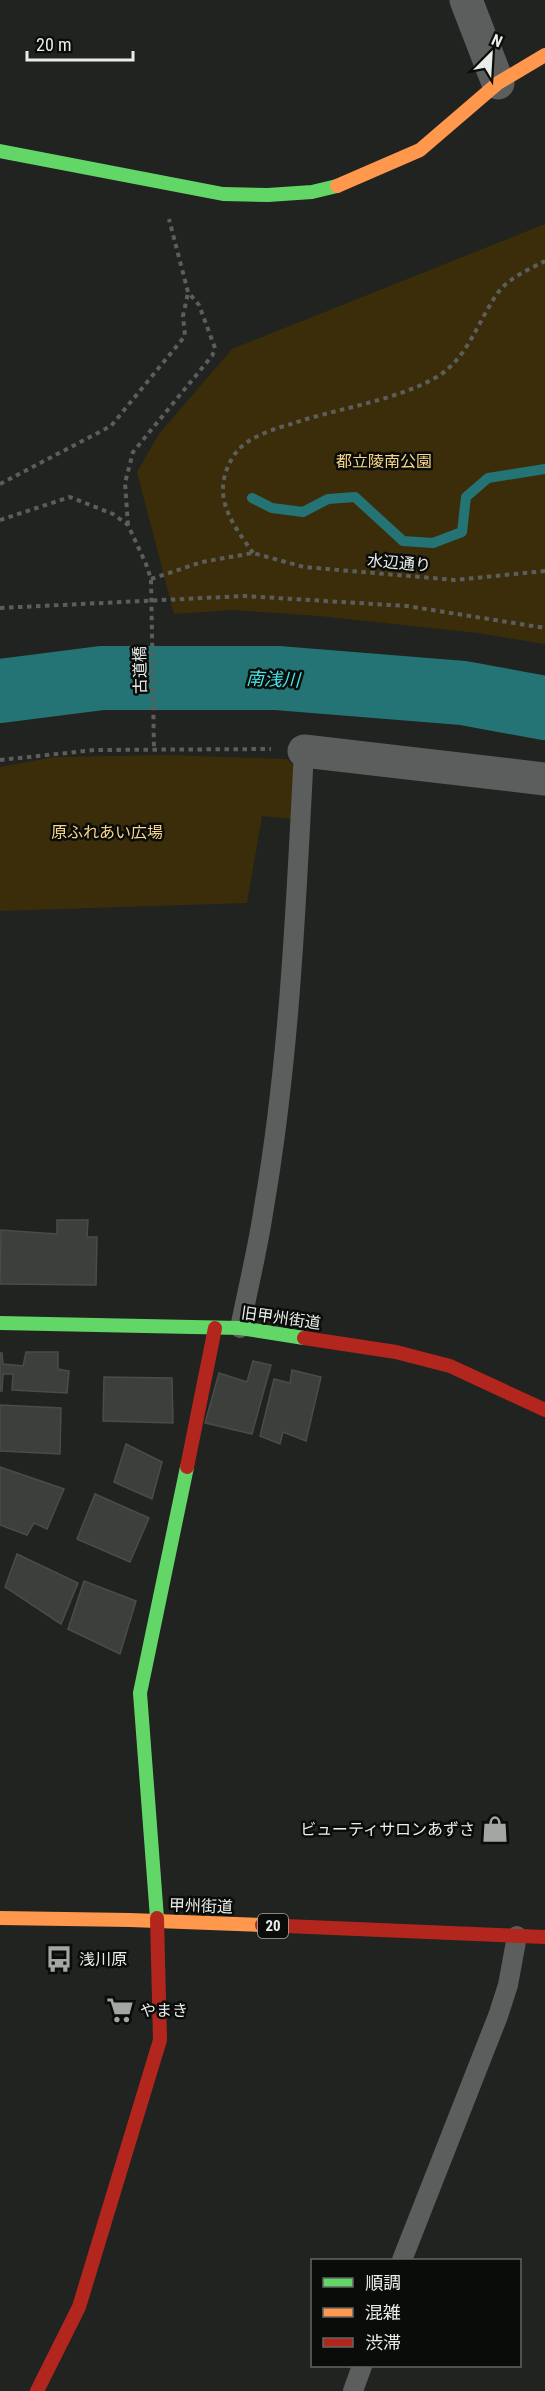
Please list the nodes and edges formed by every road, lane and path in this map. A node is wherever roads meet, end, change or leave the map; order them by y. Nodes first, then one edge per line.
1 (466, 0) edge
2 (545, 56) edge
3 (498, 82) junction
4 (0, 151) edge
5 (163, 183) junction
6 (545, 261) edge
7 (188, 292) junction
8 (0, 484) edge
9 (0, 520) edge
10 (128, 525) junction
11 (253, 553) junction
12 (545, 571) edge
13 (151, 579) junction
14 (151, 601) junction
15 (0, 608) edge
16 (545, 628) edge
17 (154, 750) junction
18 (304, 751) junction
19 (0, 760) edge
20 (545, 779) edge
21 (0, 1323) edge
22 (215, 1328) junction
23 (240, 1328) junction
24 (545, 1410) edge
25 (0, 1918) edge
26 (157, 1921) junction
27 (516, 1936) junction
28 (545, 1937) edge
29 (402, 2259) edge
30 (362, 2367) edge
31 (37, 2391) edge
32 (353, 2391) edge

1 - 3 street
2 - 3 main road
3 - 5 main road
4 - 5 main road
5 - 7 path
6 - 11 path
7 - 8 path
7 - 10 path
9 - 10 path
10 - 13 path
11 - 12 path, 水辺通り
11 - 13 path
13 - 14 path, 古道橋
14 - 15 path
14 - 16 path
14 - 17 path, 古道橋
17 - 18 path
17 - 19 path
18 - 20 street
18 - 23 lane
21 - 22 main road, 旧甲州街道
22 - 23 main road, 旧甲州街道
22 - 26 main road
23 - 24 main road, 旧甲州街道
25 - 26 main road, 甲州街道 / 20
26 - 27 main road, 甲州街道 / 20
26 - 31 main road
27 - 28 main road, 甲州街道 / 20
27 - 29 lane
30 - 32 lane

